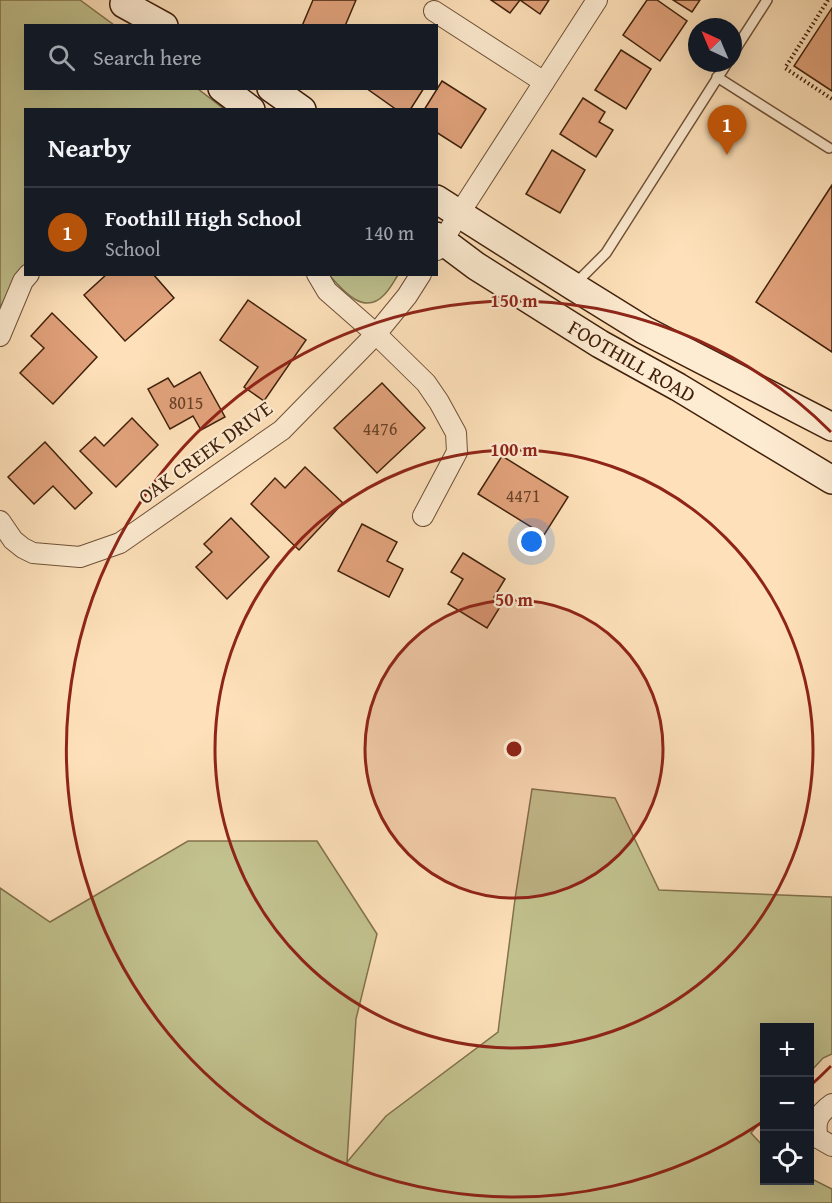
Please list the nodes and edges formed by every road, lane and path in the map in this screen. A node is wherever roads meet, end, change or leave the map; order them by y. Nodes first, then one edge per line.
1 (597, 0) edge
2 (767, 0) edge
3 (828, 0) edge
4 (121, 2) edge
5 (434, 11) dead end
6 (147, 24) edge
7 (160, 24) edge
8 (742, 39) edge
9 (721, 72) edge
10 (717, 77) junction
11 (544, 82) junction
12 (225, 90) edge
13 (274, 90) edge
14 (832, 99) edge
15 (248, 108) edge
16 (299, 108) edge
17 (829, 148) dead end
18 (438, 200) edge
19 (459, 214) junction
20 (439, 243) edge
21 (27, 276) edge
22 (318, 276) edge
23 (420, 276) edge
24 (573, 286) junction
25 (376, 334) junction
26 (0, 336) edge
27 (832, 428) edge
28 (832, 480) edge
29 (423, 516) dead end
30 (0, 521) edge
31 (832, 1104) edge
32 (832, 1146) edge

1 - 11 street
2 - 8 lane
3 - 14 path
4 - 6 main road
4 - 7 main road
5 - 11 street
9 - 10 lane
10 - 17 lane
10 - 24 lane
11 - 19 street
12 - 15 main road
13 - 16 main road
18 - 19 main road, FOOTHILL ROAD
19 - 20 street
19 - 24 main road, FOOTHILL ROAD
20 - 28 main road, FOOTHILL ROAD
21 - 26 street
22 - 25 street
23 - 25 street, OAK CREEK DRIVE
24 - 27 main road, FOOTHILL ROAD
25 - 29 street
25 - 30 street, OAK CREEK DRIVE
31 - 32 street

